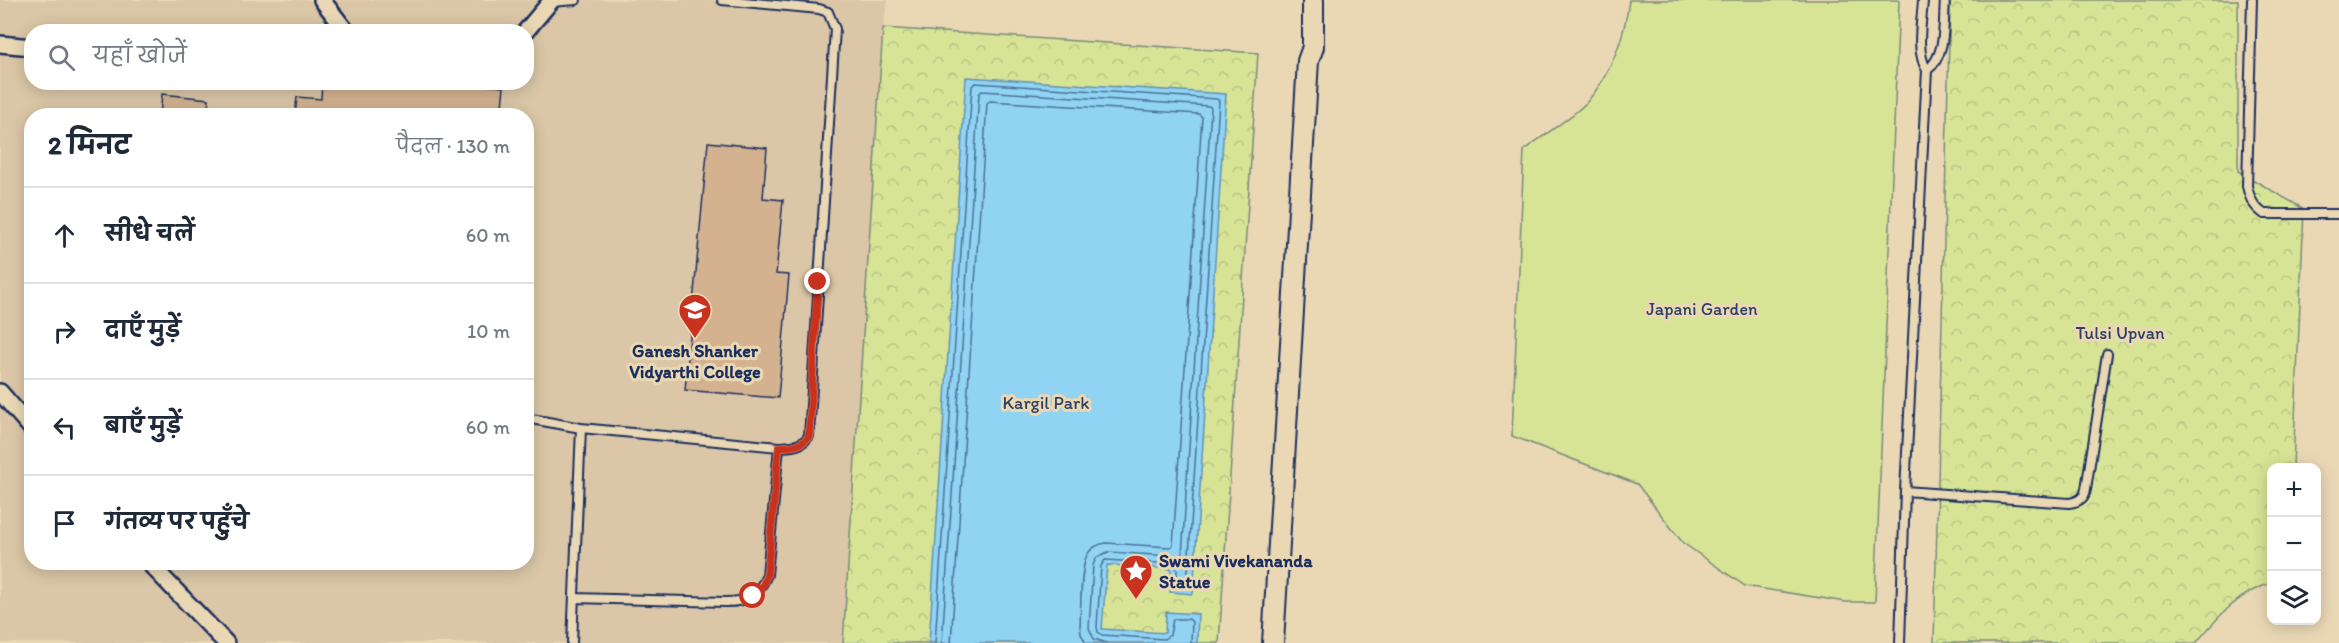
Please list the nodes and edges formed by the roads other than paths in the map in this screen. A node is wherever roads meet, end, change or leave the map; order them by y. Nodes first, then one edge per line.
1 (322, 0) edge
2 (576, 0) edge
3 (722, 0) edge
4 (1302, 0) edge
5 (1313, 0) edge
6 (1923, 0) edge
7 (1945, 0) edge
8 (2252, 0) edge
9 (552, 1) edge
10 (341, 24) edge
11 (532, 24) edge
12 (0, 44) edge
13 (24, 46) edge
14 (1308, 62) junction
15 (1927, 70) junction
16 (2339, 214) edge
17 (2107, 354) dead end
18 (0, 392) edge
19 (534, 419) edge
20 (24, 420) edge
21 (581, 428) junction
22 (779, 447) junction
23 (1905, 491) junction
24 (156, 570) edge
25 (574, 598) junction
26 (226, 643) edge
27 (572, 643) edge
28 (1273, 643) edge
29 (1900, 643) edge

1 - 10 street
2 - 9 lane
3 - 22 lane
4 - 14 street
5 - 14 street
6 - 15 lane
7 - 15 lane
8 - 16 lane
9 - 11 street
12 - 13 street
14 - 28 street
15 - 23 lane
17 - 23 lane
18 - 20 street
19 - 21 lane
21 - 22 lane
21 - 25 lane
22 - 25 lane
23 - 29 lane
24 - 26 street
25 - 27 lane

